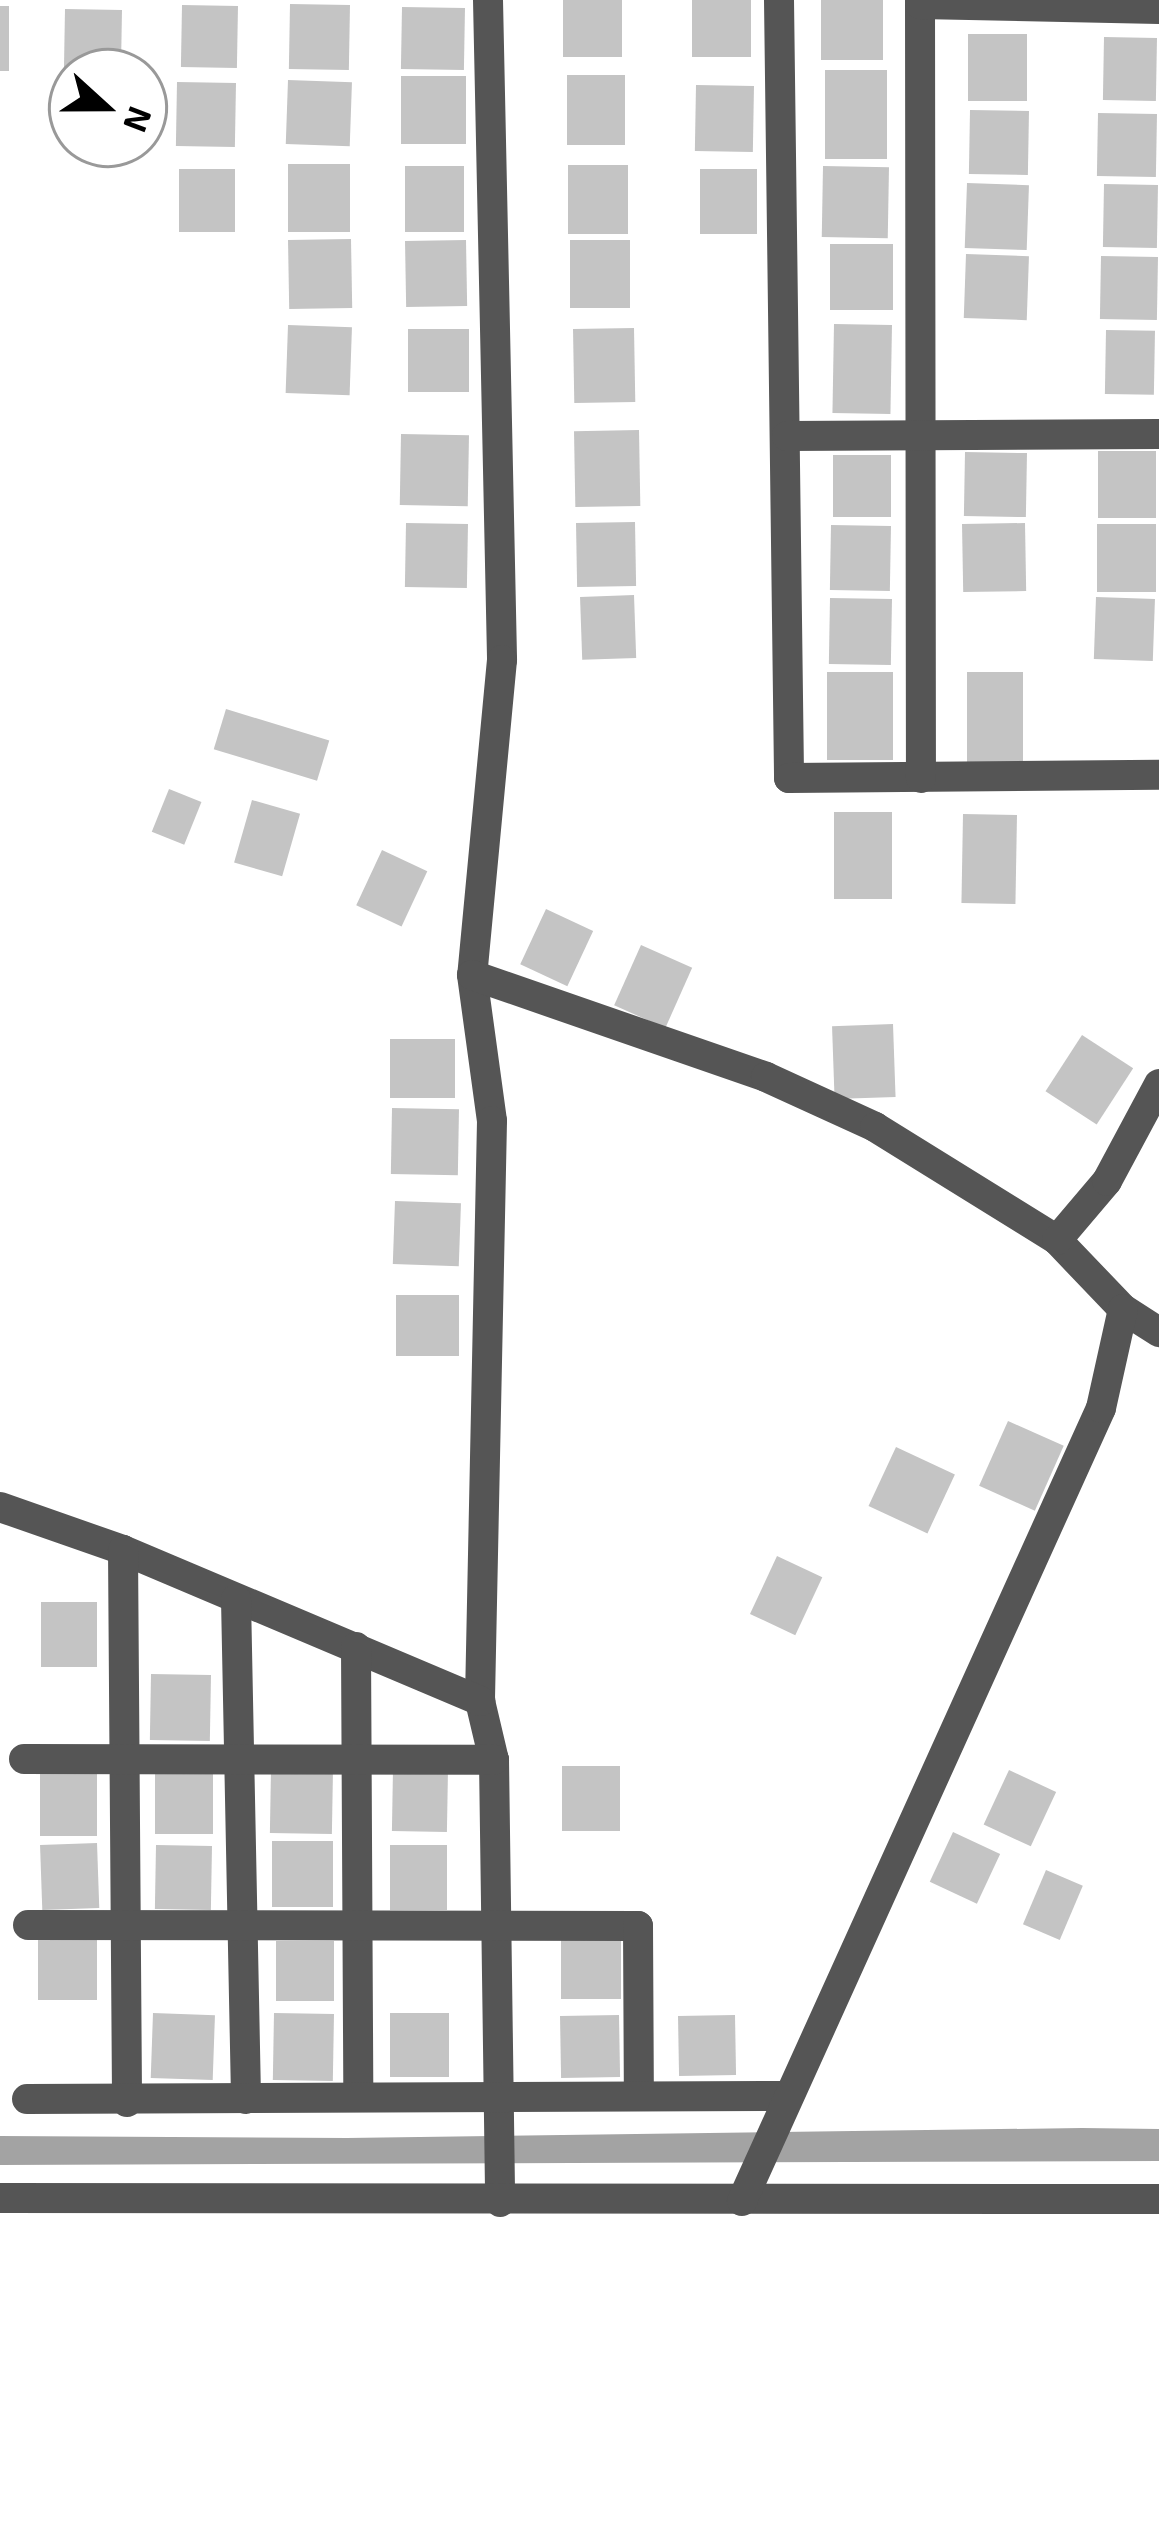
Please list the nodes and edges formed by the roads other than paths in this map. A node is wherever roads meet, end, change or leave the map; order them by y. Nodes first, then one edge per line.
1 (488, 0) edge
2 (779, 0) edge
3 (920, 2) edge
4 (1159, 9) edge
5 (1159, 434) edge
6 (923, 435) junction
7 (787, 436) junction
8 (1159, 775) edge
9 (920, 778) junction
10 (472, 975) junction
11 (1159, 1084) edge
12 (1057, 1240) junction
13 (1124, 1309) junction
14 (1159, 1332) edge
15 (0, 1508) edge
16 (124, 1550) junction
17 (236, 1599) junction
18 (356, 1647) junction
19 (480, 1701) junction
20 (24, 1759) dead end
21 (122, 1759) junction
22 (239, 1759) junction
23 (356, 1760) junction
24 (494, 1760) junction
25 (498, 1922) junction
26 (28, 1925) dead end
27 (125, 1925) junction
28 (243, 1925) junction
29 (357, 1926) junction
30 (639, 2094) junction
31 (496, 2096) junction
32 (358, 2097) junction
33 (27, 2099) dead end
34 (246, 2099) junction
35 (127, 2102) junction
36 (782, 2107) junction
37 (499, 2189) junction
38 (0, 2198) edge
39 (1159, 2199) edge
40 (742, 2201) junction

1 - 10 street
2 - 7 street
3 - 4 street
3 - 6 street
5 - 6 street
6 - 7 street
6 - 9 street
7 - 9 street
8 - 9 street
10 - 12 street
10 - 19 street
11 - 12 street
12 - 13 street
13 - 14 street
13 - 36 street
15 - 16 street
16 - 17 street
16 - 21 street
17 - 18 street
17 - 22 street
18 - 19 street
18 - 23 street
19 - 24 street
20 - 21 street
21 - 22 street
21 - 27 street
22 - 23 street
22 - 28 street
23 - 24 street
23 - 29 street
24 - 25 street
25 - 29 street
25 - 30 street
25 - 31 street
26 - 27 street
27 - 28 street
27 - 35 street
28 - 29 street
28 - 34 street
29 - 32 street
30 - 31 street
30 - 36 street
31 - 32 street
31 - 37 street
32 - 34 street
33 - 35 street
34 - 35 street
36 - 40 street
37 - 38 street
37 - 40 street
39 - 40 street

